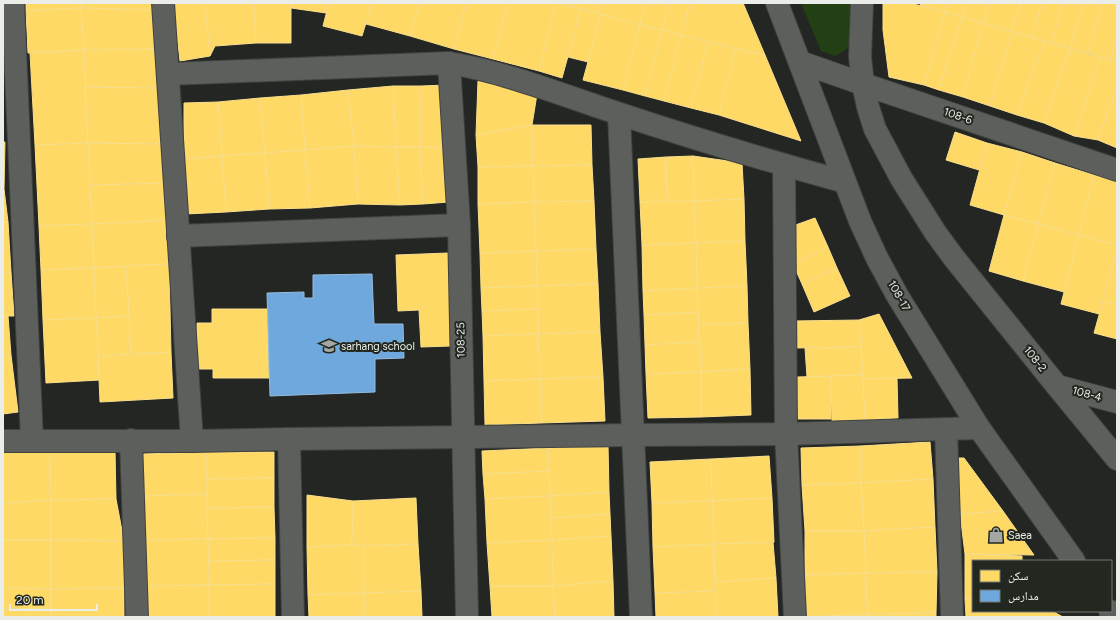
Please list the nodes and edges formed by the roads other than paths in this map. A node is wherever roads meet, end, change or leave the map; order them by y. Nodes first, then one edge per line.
1 (13, 3) edge
2 (163, 3) edge
3 (777, 3) edge
4 (862, 3) edge
5 (800, 62) junction
6 (449, 63) junction
7 (168, 74) junction
8 (863, 84) junction
9 (619, 114) junction
10 (784, 165) junction
11 (1117, 170) edge
12 (845, 182) junction
13 (459, 224) junction
14 (178, 236) junction
15 (1057, 386) junction
16 (1117, 402) edge
17 (946, 428) junction
18 (979, 428) junction
19 (633, 434) junction
20 (786, 434) junction
21 (463, 437) junction
22 (289, 439) junction
23 (130, 440) junction
24 (3, 441) edge
25 (32, 441) junction
26 (192, 441) junction
27 (1117, 459) edge
28 (1073, 560) edge
29 (137, 617) edge
30 (293, 617) edge
31 (467, 617) edge
32 (641, 617) edge
33 (795, 617) edge
34 (952, 617) edge

1 - 25 street
2 - 7 street
3 - 5 street, 108-17
4 - 8 street, 108-2
5 - 8 street, 108-6
5 - 12 street, 108-17
6 - 7 street
6 - 9 street
6 - 13 street, 108-25
7 - 14 street
8 - 11 street, 108-6
8 - 15 street, 108-2
9 - 10 street
9 - 19 street
10 - 12 street
10 - 20 street
12 - 18 street, 108-17
13 - 14 street
13 - 21 street, 108-25
14 - 26 street
15 - 16 street, 108-4
15 - 27 street, 108-2
17 - 18 street
17 - 20 street
17 - 34 street
18 - 28 street, 108-17
19 - 20 street
19 - 21 street
19 - 32 street
20 - 33 street
21 - 22 street
21 - 31 street, 108-25
22 - 26 street
22 - 30 street
23 - 25 street
23 - 26 street
23 - 29 street
24 - 25 street

